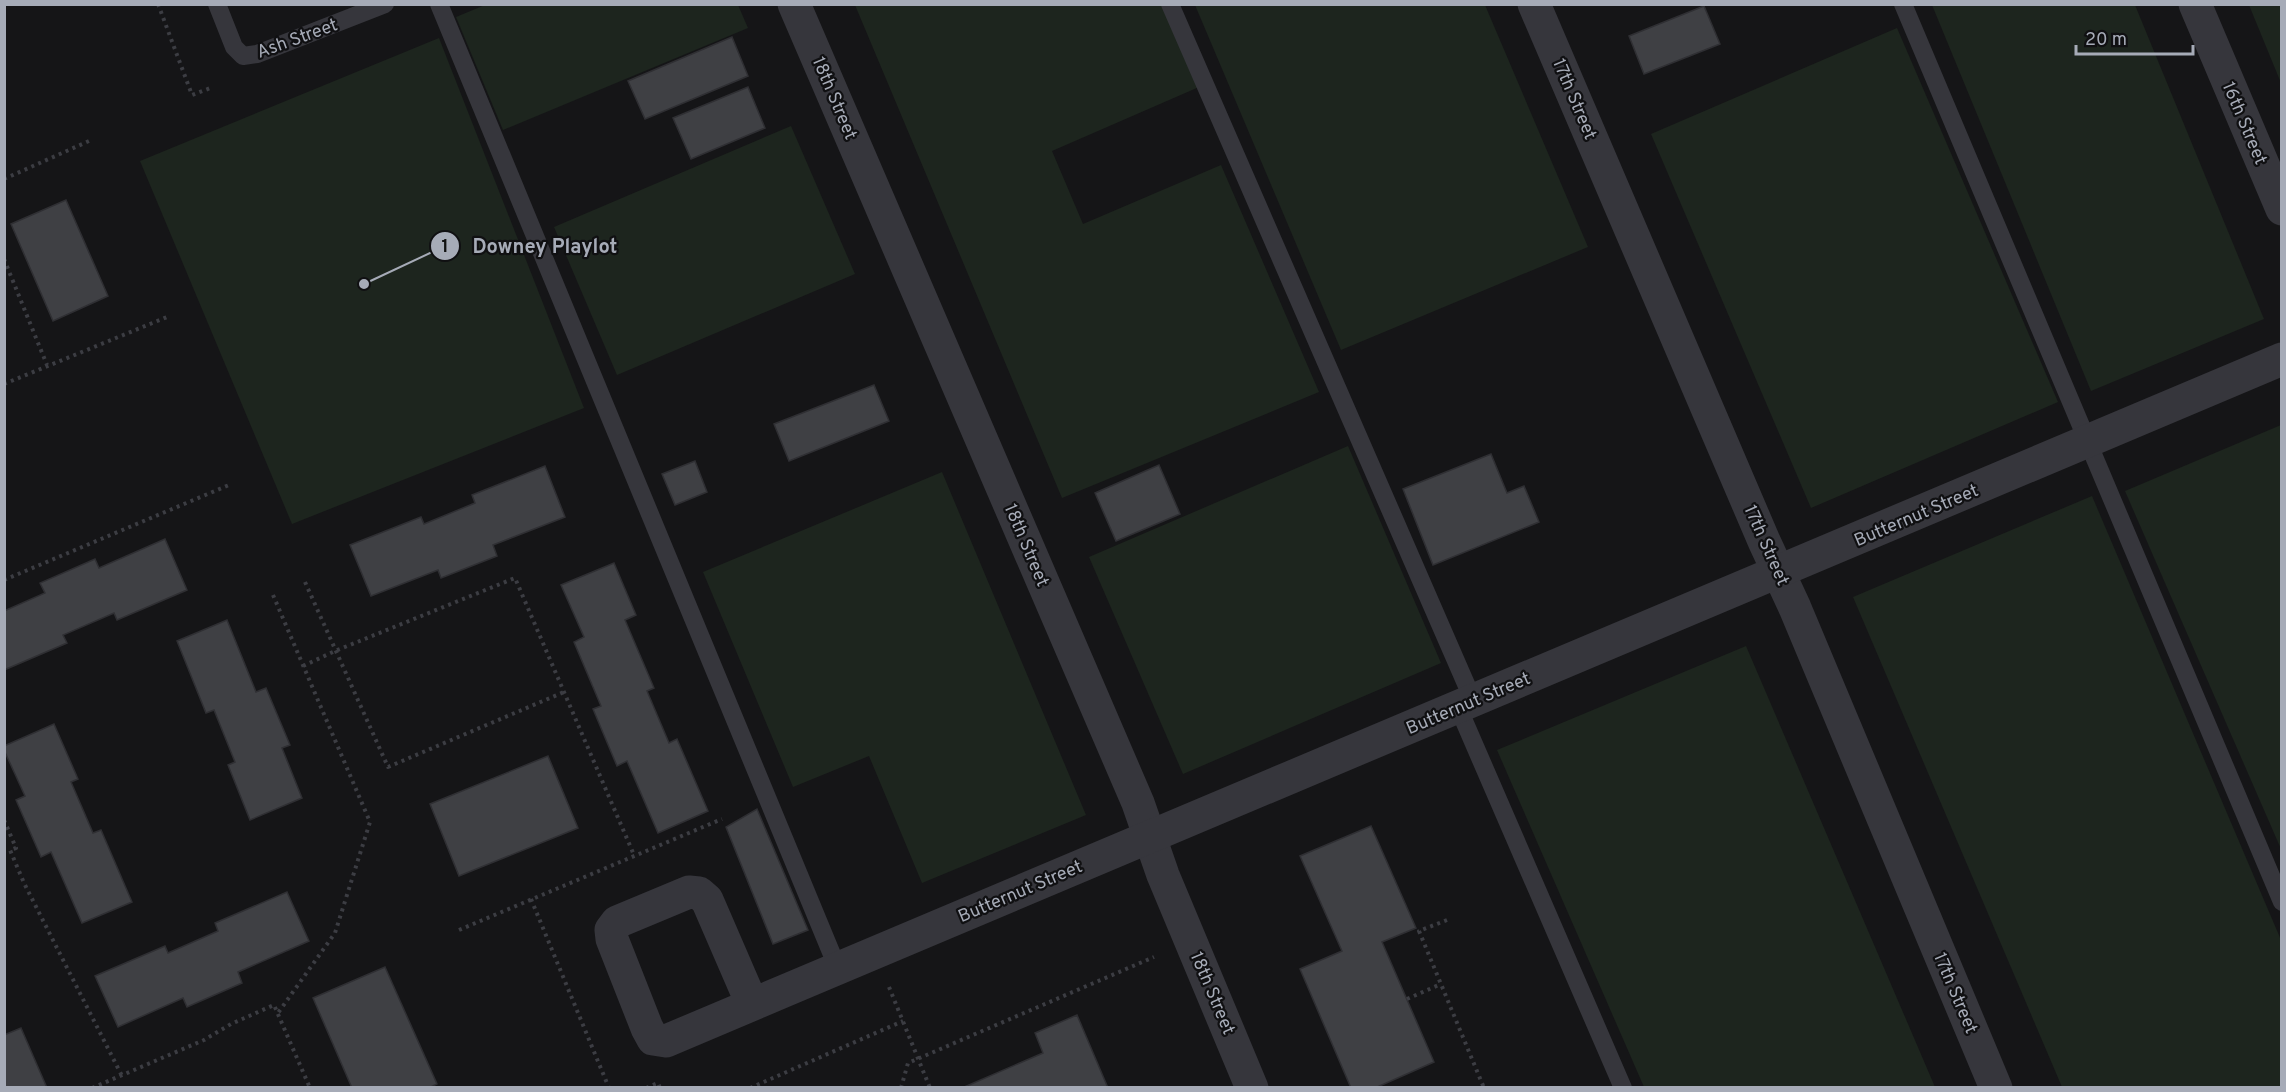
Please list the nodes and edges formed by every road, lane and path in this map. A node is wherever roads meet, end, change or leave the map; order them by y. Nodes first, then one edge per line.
1 (158, 4) edge
2 (217, 4) edge
3 (385, 4) edge
4 (439, 4) edge
5 (794, 4) edge
6 (1170, 4) edge
7 (1534, 4) edge
8 (1903, 4) edge
9 (2195, 4) edge
10 (352, 11) edge
11 (213, 87) dead end
12 (89, 141) dead end
13 (4, 179) edge
14 (2282, 209) edge
15 (4, 259) edge
16 (167, 317) dead end
17 (2282, 359) edge
18 (47, 365) junction
19 (4, 384) edge
20 (2088, 443) junction
21 (229, 485) dead end
22 (1779, 573) junction
23 (4, 580) edge
24 (305, 582) dead end
25 (273, 594) dead end
26 (335, 651) junction
27 (303, 666) junction
28 (564, 692) junction
29 (1465, 704) junction
30 (722, 819) dead end
31 (4, 820) edge
32 (1150, 838) junction
33 (634, 855) junction
34 (531, 899) junction
35 (2282, 902) edge
36 (1447, 920) dead end
37 (459, 930) dead end
38 (1154, 957) dead end
39 (837, 969) junction
40 (1441, 984) junction
41 (889, 986) dead end
42 (1407, 999) dead end
43 (752, 1004) junction
44 (278, 1013) junction
45 (903, 1021) junction
46 (919, 1059) junction
47 (122, 1076) junction
48 (757, 1086) edge
49 (92, 1088) edge
50 (310, 1088) edge
51 (609, 1088) edge
52 (646, 1088) edge
53 (660, 1088) edge
54 (750, 1088) edge
55 (901, 1088) edge
56 (930, 1088) edge
57 (1252, 1088) edge
58 (1484, 1088) edge
59 (1623, 1088) edge
60 (1996, 1088) edge

1 - 11 path
2 - 10 lane, Ash Street
3 - 10 lane, Ash Street
4 - 39 lane
5 - 32 street, 18th Street
6 - 29 lane
7 - 22 street, 17th Street
8 - 20 lane
9 - 14 street, 16th Street
12 - 13 path
15 - 18 path
16 - 18 path
17 - 20 street, Butternut Street
18 - 19 path
20 - 22 street, Butternut Street
20 - 35 lane
21 - 23 path
22 - 29 street, Butternut Street
22 - 60 street, 17th Street
24 - 26 path
25 - 27 path
26 - 27 path
26 - 28 path
26 - 28 path
27 - 44 path
28 - 33 path
29 - 32 street, Butternut Street
29 - 59 lane
30 - 33 path
31 - 47 path
32 - 39 street, Butternut Street
32 - 57 street, 18th Street
33 - 34 path
34 - 37 path
34 - 51 path
36 - 40 path
38 - 46 path
39 - 43 street, Butternut Street
40 - 42 path
40 - 58 path
41 - 45 path
43 - 43 street, Butternut Street
44 - 47 path
44 - 50 path
45 - 46 path
45 - 48 path
46 - 55 path
46 - 56 path
47 - 49 path
48 - 54 path
52 - 53 path

